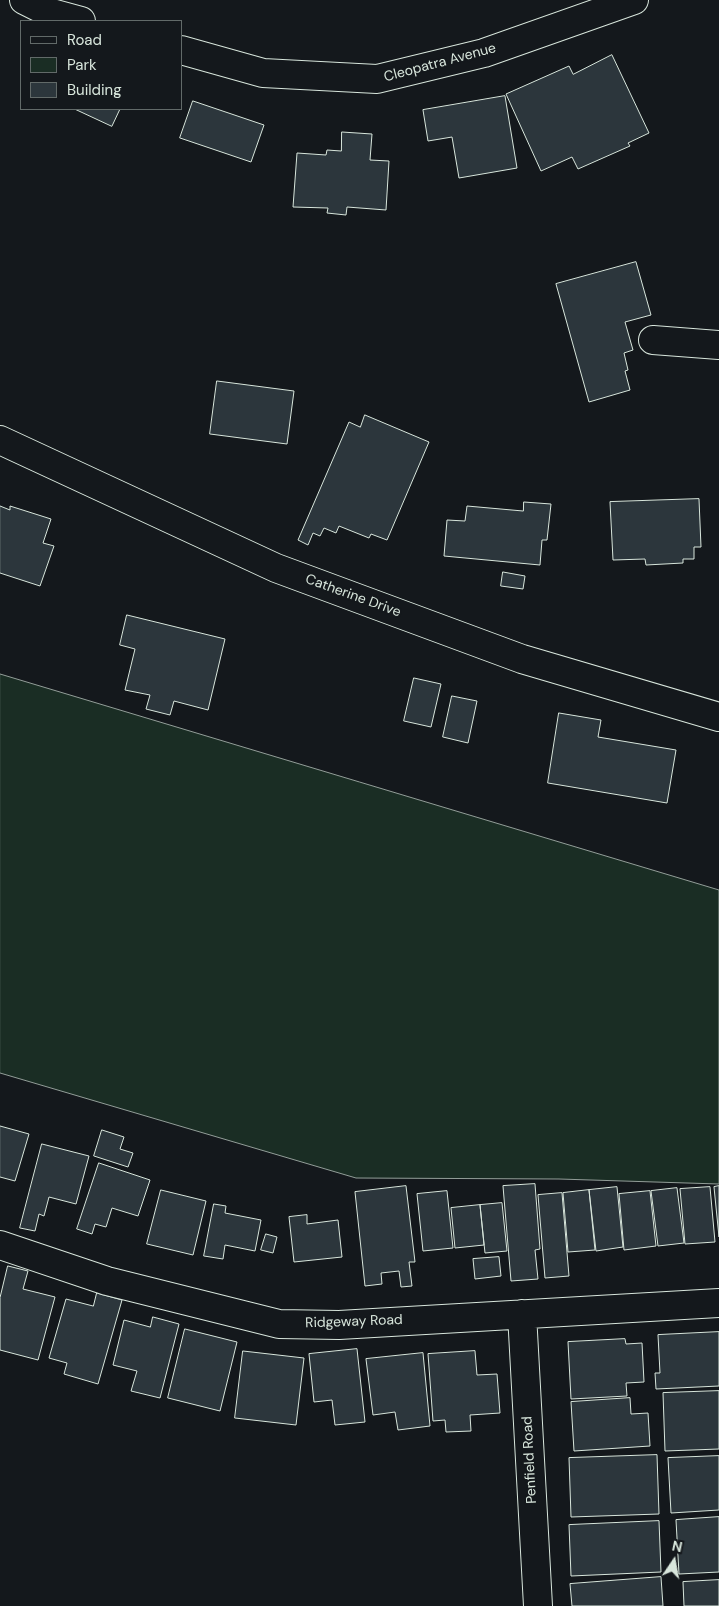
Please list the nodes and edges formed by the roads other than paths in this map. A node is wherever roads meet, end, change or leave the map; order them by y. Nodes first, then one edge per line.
1 (24, 0) edge
2 (634, 0) edge
3 (76, 20) edge
4 (182, 50) edge
5 (653, 340) dead end
6 (719, 345) edge
7 (0, 440) edge
8 (719, 717) edge
9 (0, 1245) edge
10 (719, 1303) edge
11 (522, 1314) junction
12 (538, 1606) edge

1 - 3 street
2 - 4 street, Cleopatra Avenue
5 - 6 street
7 - 8 street, Catherine Drive
9 - 11 street, Ridgeway Road
10 - 11 street, Ridgeway Road
11 - 12 street, Penfield Road

